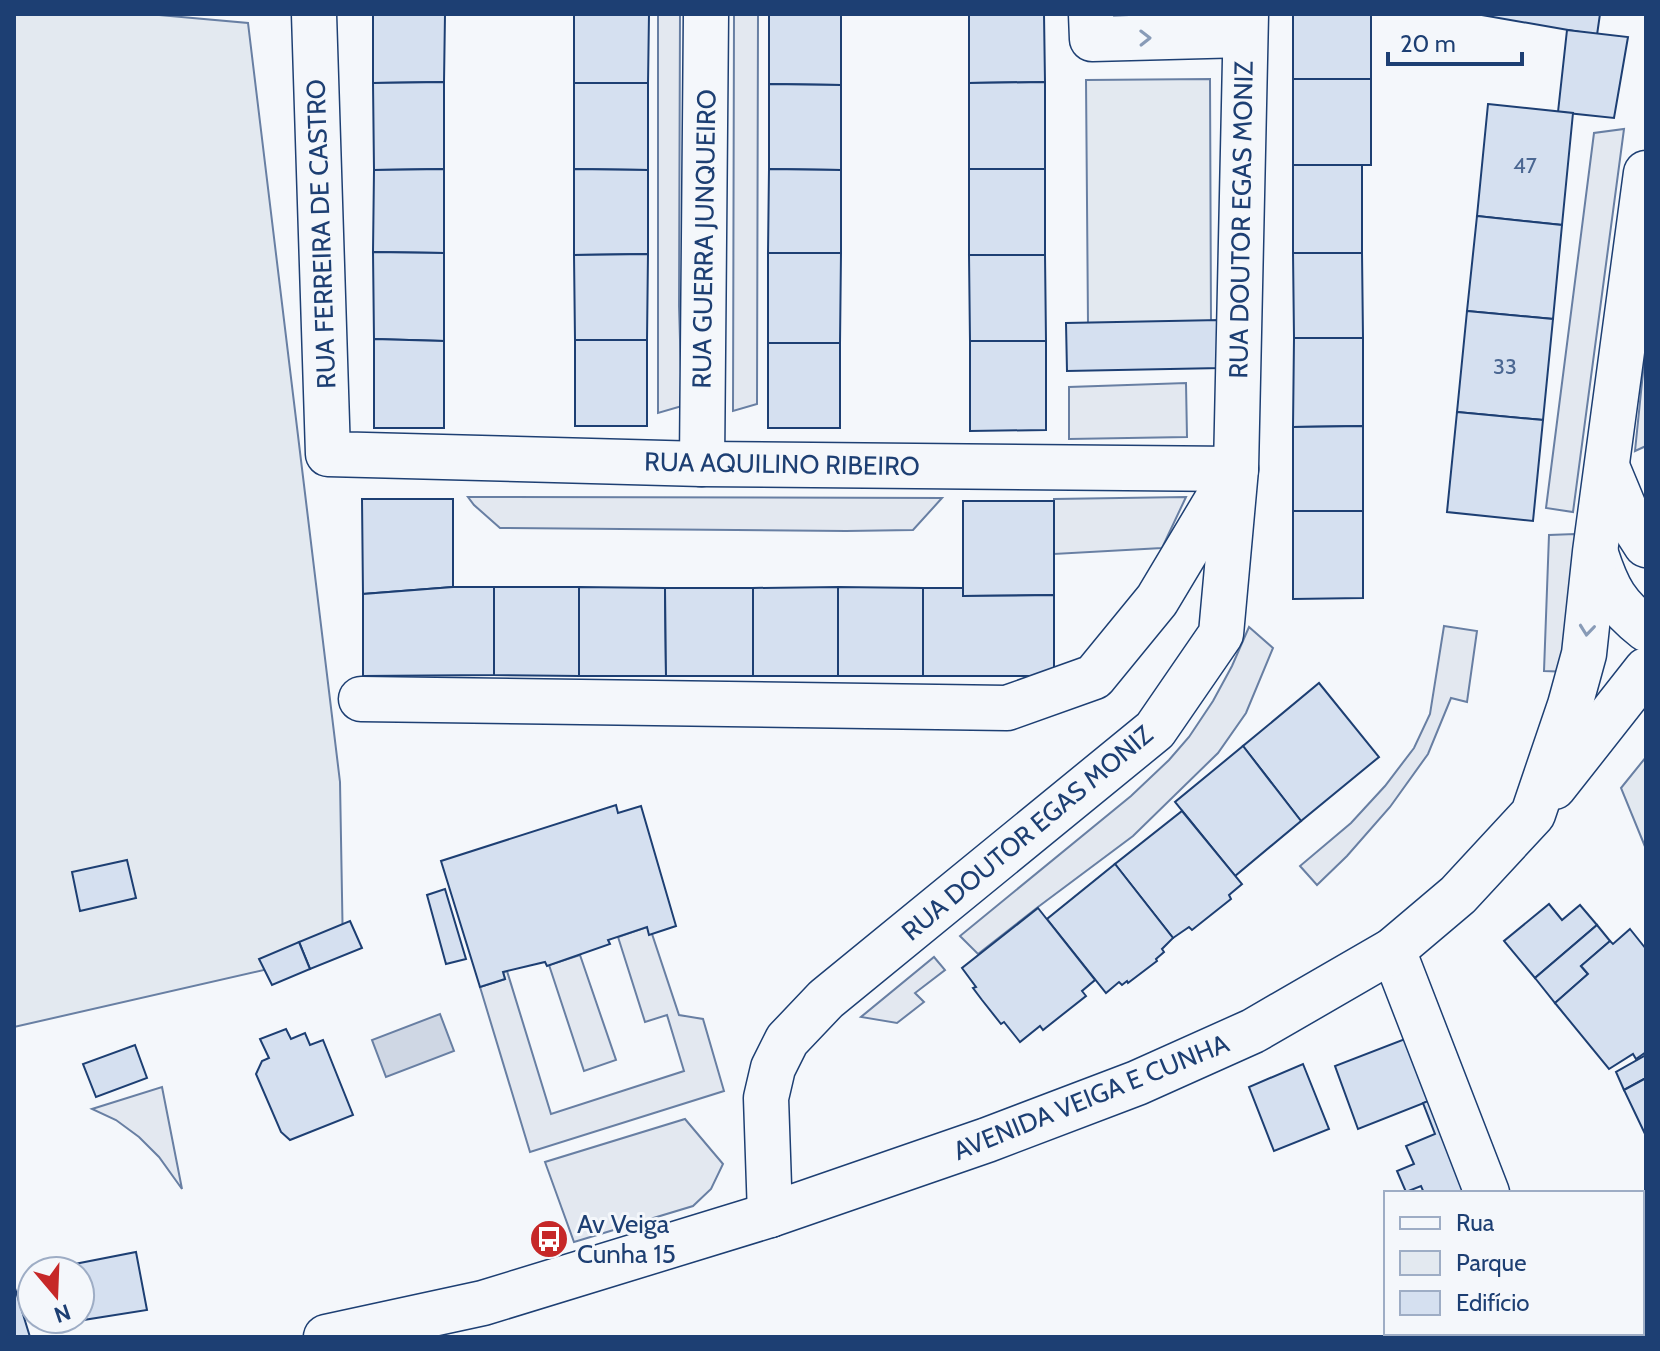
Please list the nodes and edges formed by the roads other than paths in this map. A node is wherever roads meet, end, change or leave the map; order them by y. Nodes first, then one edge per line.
1 (314, 14) edge
2 (706, 14) edge
3 (1091, 14) edge
4 (1246, 25) edge
5 (1646, 173) edge
6 (328, 454) joint
7 (702, 464) junction
8 (1236, 469) junction
9 (1608, 469) junction
10 (1646, 545) edge
11 (1595, 552) junction
12 (1646, 629) edge
13 (1646, 670) edge
14 (361, 699) dead end
15 (1533, 814) junction
16 (1393, 950) junction
17 (1486, 1191) edge
18 (770, 1215) junction
19 (326, 1337) edge

1 - 6 street, RUA FERREIRA DE CASTRO
2 - 7 street, RUA GUERRA JUNQUEIRO
3 -> 4 street, RUA DOUTOR EGAS MONIZ
4 - 8 street, RUA DOUTOR EGAS MONIZ
5 - 9 street, AVENIDA VEIGA E CUNHA
6 - 7 street, RUA AQUILINO RIBEIRO
7 - 8 street, RUA AQUILINO RIBEIRO
8 - 14 street
8 - 18 street, RUA DOUTOR EGAS MONIZ
9 - 10 street, AVENIDA VEIGA E CUNHA
9 - 11 street, AVENIDA VEIGA E CUNHA
11 - 12 street, AVENIDA VEIGA E CUNHA
11 -> 15 street, AVENIDA VEIGA E CUNHA
13 - 15 street
15 - 16 street, AVENIDA VEIGA E CUNHA
16 - 17 street
16 - 18 street, AVENIDA VEIGA E CUNHA
18 - 19 street, AVENIDA VEIGA E CUNHA

